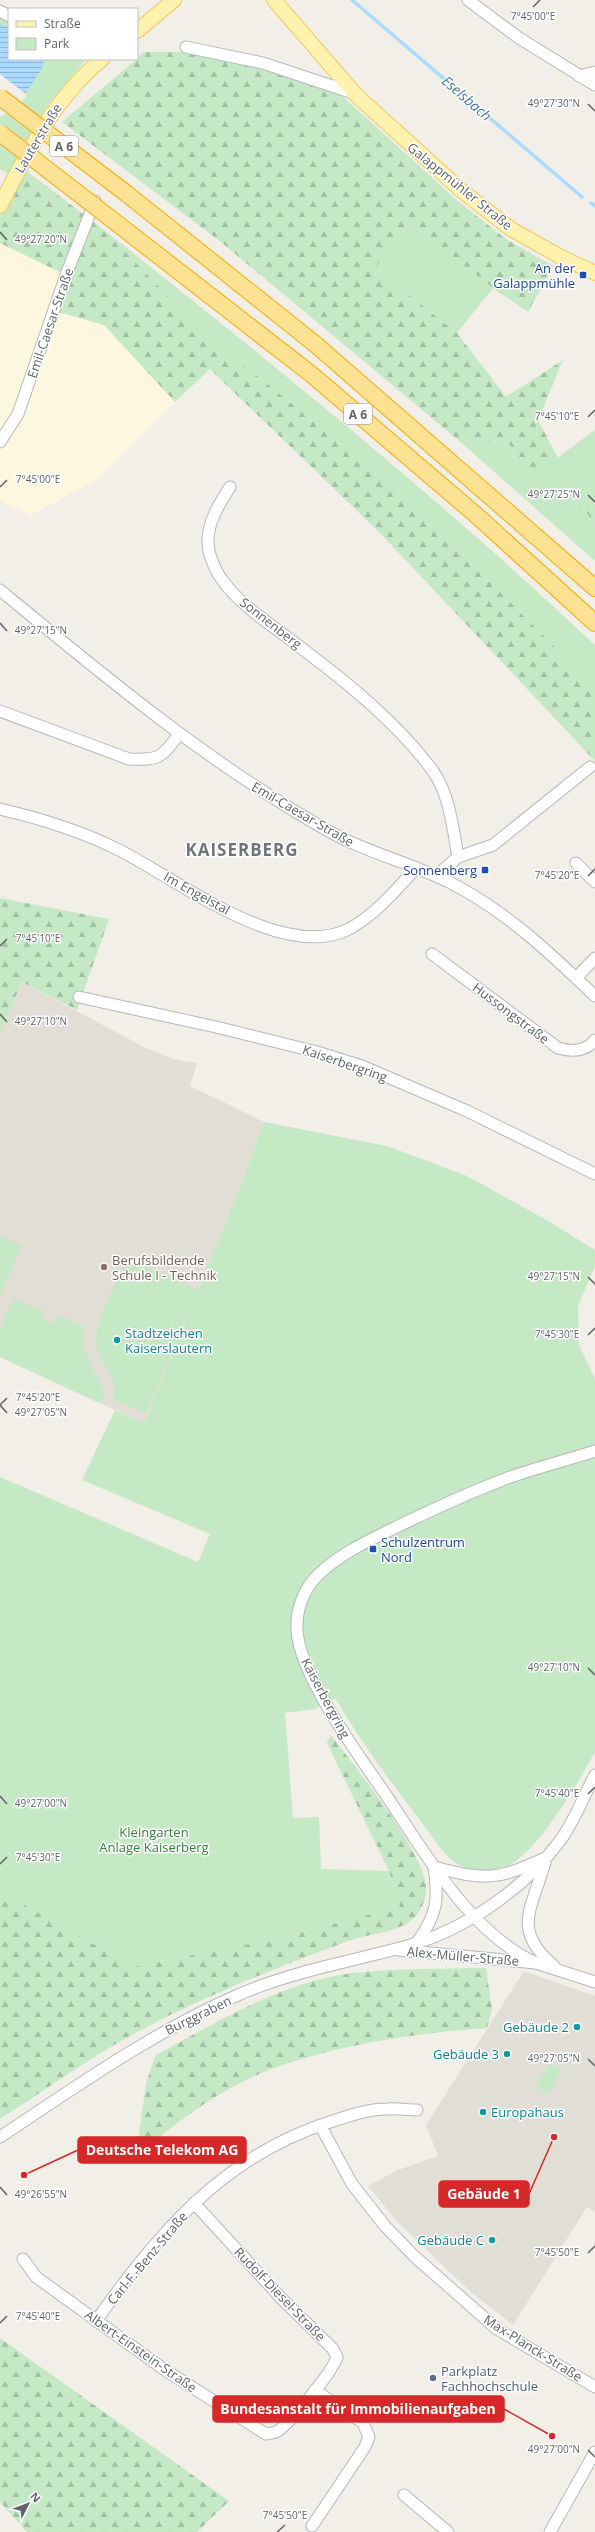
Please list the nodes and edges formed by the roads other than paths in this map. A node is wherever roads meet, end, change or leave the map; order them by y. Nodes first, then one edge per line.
1 (174, 0) edge
2 (274, 0) edge
3 (468, 0) edge
4 (138, 30) edge
5 (186, 48) dead end
6 (95, 61) edge
7 (595, 72) edge
8 (579, 76) junction
9 (595, 85) edge
10 (356, 95) junction
11 (0, 97) edge
12 (0, 133) edge
13 (95, 200) dead end
14 (0, 206) edge
15 (595, 273) edge
16 (0, 442) edge
17 (230, 487) dead end
18 (595, 588) edge
19 (0, 590) edge
20 (595, 624) edge
21 (0, 711) edge
22 (179, 734) junction
23 (590, 767) dead end
24 (0, 809) edge
25 (458, 858) junction
26 (576, 863) dead end
27 (416, 868) junction
28 (436, 876) junction
29 (595, 882) edge
30 (432, 954) dead end
31 (595, 958) edge
32 (576, 978) junction
33 (595, 996) edge
34 (79, 997) dead end
35 (595, 1040) edge
36 (595, 1174) edge
37 (595, 1451) edge
38 (595, 1775) edge
39 (546, 1858) junction
40 (434, 1867) junction
41 (474, 1915) junction
42 (417, 1942) junction
43 (390, 1949) junction
44 (536, 1963) junction
45 (556, 1968) junction
46 (595, 1982) edge
47 (417, 2110) dead end
48 (320, 2125) junction
49 (0, 2137) edge
50 (194, 2203) junction
51 (23, 2259) dead end
52 (96, 2321) junction
53 (595, 2387) edge
54 (315, 2390) junction
55 (266, 2434) joint
56 (595, 2452) edge
57 (404, 2495) dead end
58 (312, 2526) dead end
59 (448, 2532) edge
60 (550, 2532) edge

1 - 4 main road
2 - 10 main road, Galappmühler Straße
3 - 8 street
5 - 10 street, Galappmühler Straße
6 - 14 main road, Lauterstraße
7 - 8 street
8 - 9 street
10 - 15 main road, Galappmühler Straße
11 - 18 highway, A 6, bridge
12 - 20 highway, A 6, bridge
13 - 16 street, Emil-Caesar-Straße
17 - 25 street, Sonnenberg
19 - 22 street, Emil-Caesar-Straße
21 - 22 street
22 - 27 street, Emil-Caesar-Straße
23 - 25 street
24 - 27 street, Im Engelstal
25 - 28 street
26 - 29 street
27 - 28 street, Emil-Caesar-Straße
28 - 32 street, Emil-Caesar-Straße
30 - 35 street, Hussongstraße
31 - 32 street
32 - 33 street
34 - 36 street, Kaiserbergring
37 - 40 street, Kaiserbergring
38 - 39 street, Burggraben
39 - 40 street
39 - 41 street, Burggraben
39 - 45 street, Burggraben
40 - 41 street, Kaiserbergring
40 - 42 street
41 - 42 street, Burggraben
41 - 44 street, Alex-Müller-Straße
42 - 43 street, Burggraben
43 - 44 street, Alex-Müller-Straße
43 - 49 street, Burggraben
44 - 45 street, Alex-Müller-Straße
45 - 46 street, Alex-Müller-Straße
47 - 48 street, Carl-F.-Benz-Straße
48 - 50 street, Carl-F.-Benz-Straße
48 - 53 street, Max-Planck-Straße
50 - 52 street, Carl-F.-Benz-Straße
50 - 54 street, Rudolf-Diesel-Straße
51 - 52 street, Albert-Einstein-Straße
52 - 55 street, Albert-Einstein-Straße
54 - 55 street, Rudolf-Diesel-Straße
54 - 58 street
56 - 60 street
57 - 59 street

